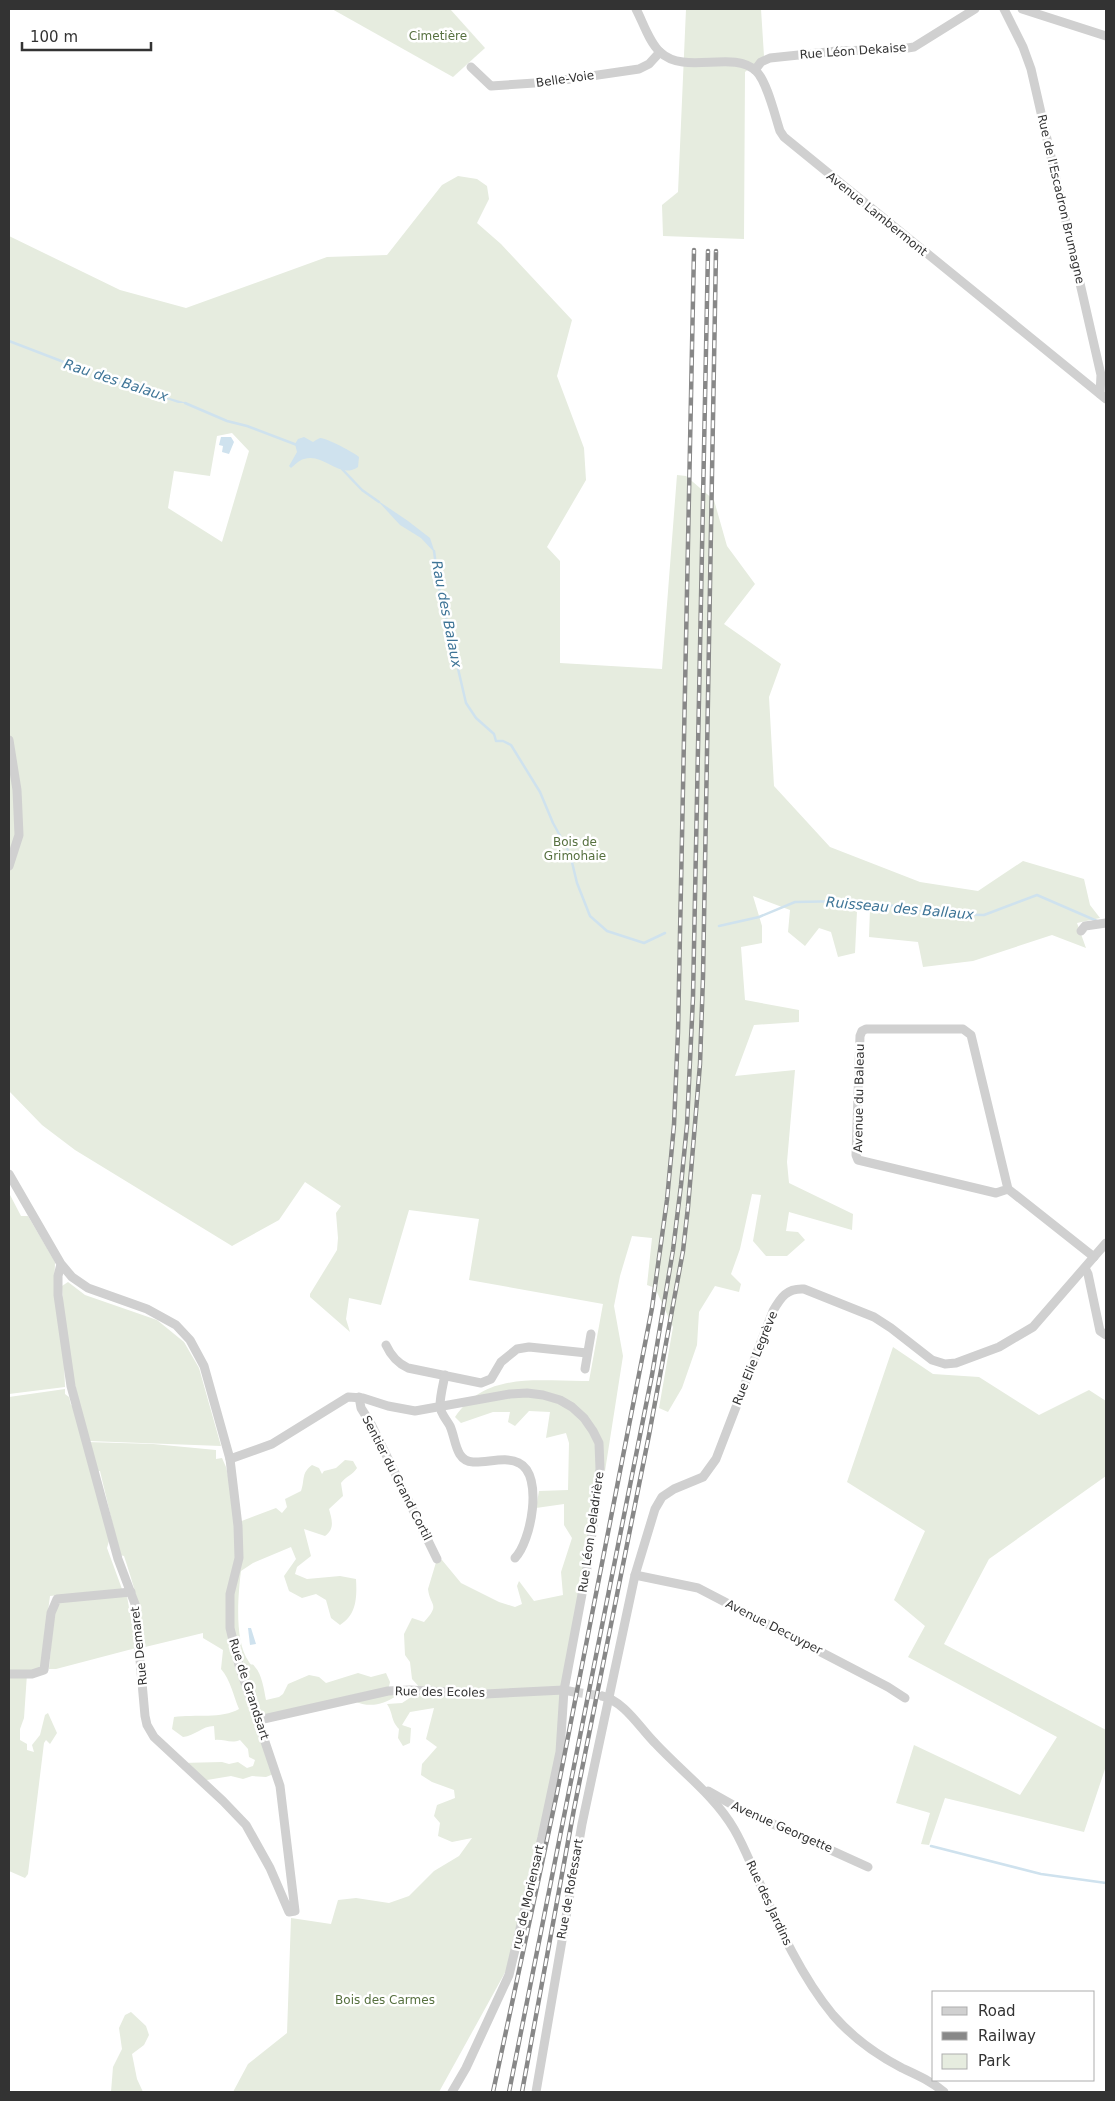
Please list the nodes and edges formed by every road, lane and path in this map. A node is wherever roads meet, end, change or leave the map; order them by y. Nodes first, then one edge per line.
1 (636, 9) edge
2 (975, 9) edge
3 (1004, 9) edge
4 (1022, 9) edge
5 (1106, 36) edge
6 (660, 52) junction
7 (471, 67) dead end
8 (755, 70) junction
9 (1103, 396) edge
10 (9, 740) edge
11 (9, 866) edge
12 (1106, 922) edge
13 (1080, 930) dead end
14 (9, 1174) edge
15 (1008, 1189) junction
16 (1106, 1243) edge
17 (1094, 1257) junction
18 (61, 1264) junction
19 (1085, 1268) junction
20 (69, 1274) junction
21 (58, 1281) junction
22 (591, 1334) dead end
23 (1106, 1335) edge
24 (386, 1345) dead end
25 (587, 1353) junction
26 (585, 1369) dead end
27 (445, 1375) junction
28 (358, 1397) junction
29 (440, 1408) junction
30 (230, 1459) junction
31 (437, 1558) dead end
32 (515, 1558) dead end
33 (635, 1575) junction
34 (131, 1592) junction
35 (9, 1674) edge
36 (611, 1686) joint
37 (569, 1691) junction
38 (605, 1696) junction
39 (905, 1698) dead end
40 (259, 1720) junction
41 (698, 1784) junction
42 (868, 1867) dead end
43 (289, 1910) joint
44 (452, 2092) edge
45 (536, 2092) edge
46 (944, 2092) edge

1 - 6 street
2 - 8 street, Rue Léon Dekaise
3 - 9 street, Rue de l'Escadron Brumagne
4 - 5 street
6 - 7 street, Belle-Voie
6 - 8 street
8 - 9 street, Avenue Lambermont
10 - 11 street
12 - 13 street
14 - 18 street, Rue de Grandsart
15 - 15 street, Avenue du Baleau
15 - 17 street
16 - 17 street, Rue Elie Legrève
17 - 19 street, Rue Elie Legrève
18 - 20 street, Rue de Grandsart
18 - 21 street, Rue Demaret
19 - 23 street
19 - 33 street, Rue Elie Legrève
20 - 21 street
20 - 30 street, Rue de Grandsart
21 - 34 street, Rue Demaret
22 - 25 street
24 - 27 street
25 - 26 street
25 - 27 street
27 - 29 street
28 - 29 street, Rue Léon Deladrière
28 - 30 street
28 - 31 street, Sentier du Grand Cortil
29 - 32 street
29 - 37 street, Rue Léon Deladrière
30 - 40 street, Rue de Grandsart
33 - 36 street, Rue Elie Legrève
33 - 39 street, Avenue Decuyper
34 - 35 street
34 - 43 street, Rue Demaret
36 - 38 street, Rue de Rofessart
37 - 40 street, Rue des Ecoles
37 - 44 street, rue de Moriensart
38 - 41 street, Rue des Jardins
38 - 45 street, Rue de Rofessart
40 - 43 street, Rue de Grandsart
41 - 42 street, Avenue Georgette
41 - 46 street, Rue des Jardins

